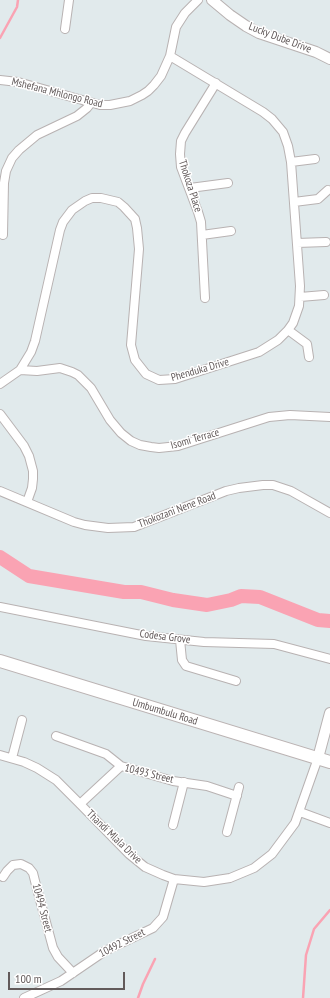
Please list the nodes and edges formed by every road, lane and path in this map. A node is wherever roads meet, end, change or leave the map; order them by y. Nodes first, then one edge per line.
1 (69, 0) edge
2 (198, 0) edge
3 (212, 0) edge
4 (65, 29) dead end
5 (170, 56) junction
6 (330, 60) edge
7 (0, 80) edge
8 (216, 83) junction
9 (91, 103) junction
10 (315, 159) dead end
11 (291, 162) junction
12 (228, 183) dead end
13 (190, 188) junction
14 (328, 190) dead end
15 (294, 202) junction
16 (231, 231) dead end
17 (3, 235) dead end
18 (202, 235) junction
19 (326, 242) dead end
20 (297, 243) junction
21 (324, 295) dead end
22 (300, 297) junction
23 (205, 298) dead end
24 (288, 330) junction
25 (309, 357) dead end
26 (20, 370) junction
27 (0, 384) edge
28 (0, 414) edge
29 (330, 417) edge
30 (0, 491) edge
31 (27, 502) junction
32 (330, 513) edge
33 (0, 607) edge
34 (180, 640) junction
35 (330, 659) edge
36 (0, 661) edge
37 (236, 681) dead end
38 (330, 713) edge
39 (22, 720) dead end
40 (56, 736) dead end
41 (0, 755) edge
42 (12, 758) junction
43 (318, 758) junction
44 (330, 762) edge
45 (121, 766) junction
46 (184, 782) junction
47 (239, 787) dead end
48 (237, 796) junction
49 (80, 804) junction
50 (300, 812) junction
51 (330, 823) edge
52 (173, 825) dead end
53 (227, 832) dead end
54 (3, 877) dead end
55 (174, 879) junction
56 (74, 973) junction
57 (24, 998) edge

1 - 4 street
2 - 5 street, Mshefana Mhlongo Road
3 - 6 street, Lucky Dube Drive
5 - 8 street, Phenduka Drive
5 - 9 street, Mshefana Mhlongo Road
7 - 9 street, Mshefana Mhlongo Road
8 - 11 street, Phenduka Drive
8 - 13 street, Thokoza Place
9 - 17 street
10 - 11 street
11 - 15 street, Phenduka Drive
12 - 13 street
13 - 18 street, Thokoza Place
14 - 15 street
15 - 20 street, Phenduka Drive
16 - 18 street
18 - 23 street, Thokoza Place
19 - 20 street
20 - 22 street, Phenduka Drive
21 - 22 street
22 - 24 street, Phenduka Drive
24 - 25 street
24 - 26 street, Phenduka Drive
26 - 27 street, Phenduka Drive
26 - 29 street, Isomi Terrace
28 - 31 street
30 - 31 street, Thokozani Nene Road
31 - 32 street, Thokozani Nene Road
33 - 34 street, Codesa Grove
34 - 35 street, Codesa Grove
34 - 37 street
36 - 43 main road, Umbumbulu Road
38 - 43 street
39 - 42 street
40 - 45 street
41 - 42 street, Thandi Mlala Drive
42 - 49 street, Thandi Mlala Drive
43 - 44 main road, Umbumbulu Road
43 - 50 street, Thandi Mlala Drive
45 - 46 street, 10493 Street
45 - 49 street, 10493 Street
46 - 48 street, 10493 Street
46 - 52 street, 10493 Street
47 - 48 street
48 - 53 street
49 - 55 street, Thandi Mlala Drive
50 - 51 street
50 - 55 street, Thandi Mlala Drive
54 - 56 street, 10494 Street
55 - 56 street, 10492 Street
56 - 57 street, 10492 Street

